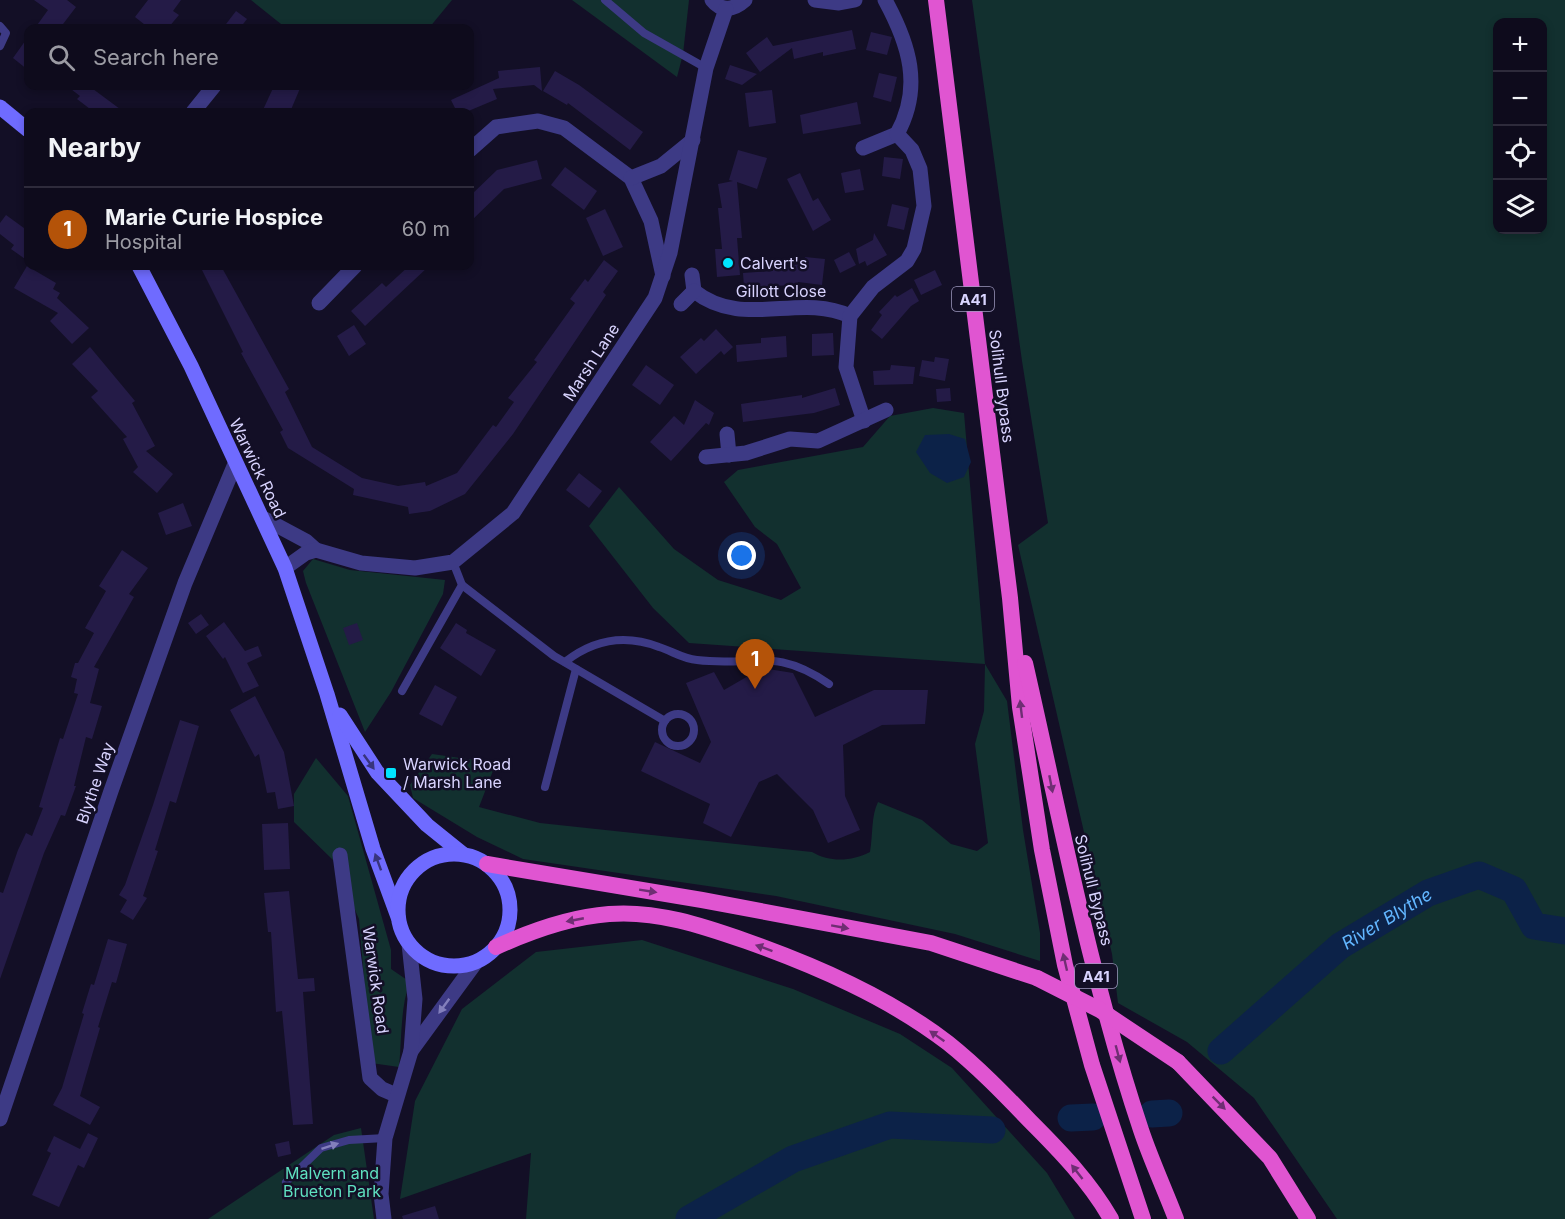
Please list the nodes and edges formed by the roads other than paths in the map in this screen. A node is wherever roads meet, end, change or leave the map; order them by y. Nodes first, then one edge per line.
1 (605, 0) edge
2 (712, 0) edge
3 (745, 0) edge
4 (815, 0) edge
5 (855, 0) edge
6 (885, 0) edge
7 (936, 0) edge
8 (726, 9) junction
9 (0, 26) edge
10 (0, 46) edge
11 (706, 68) junction
12 (211, 90) edge
13 (0, 107) edge
14 (196, 108) edge
15 (24, 127) edge
16 (897, 134) junction
17 (693, 140) junction
18 (474, 146) edge
19 (863, 148) dead end
20 (631, 178) junction
21 (141, 270) edge
22 (351, 270) edge
23 (692, 275) dead end
24 (663, 276) junction
25 (694, 291) junction
26 (319, 303) dead end
27 (681, 304) dead end
28 (850, 316) junction
29 (886, 410) dead end
30 (864, 421) junction
31 (727, 434) dead end
32 (729, 455) junction
33 (706, 457) dead end
34 (235, 464) junction
35 (263, 518) junction
36 (316, 550) junction
37 (453, 562) junction
38 (285, 568) junction
39 (462, 585) junction
40 (1010, 598) junction
41 (565, 662) junction
42 (576, 669) junction
43 (829, 684) dead end
44 (402, 691) dead end
45 (327, 694) junction
46 (665, 721) dead end
47 (545, 787) dead end
48 (463, 854) junction
49 (340, 855) dead end
50 (487, 864) junction
51 (398, 917) junction
52 (409, 944) junction
53 (496, 947) junction
54 (476, 962) junction
55 (411, 1051) junction
56 (396, 1095) junction
57 (0, 1119) edge
58 (385, 1138) junction
59 (286, 1182) dead end
60 (384, 1219) edge
61 (1111, 1219) edge
62 (1143, 1219) edge
63 (1176, 1219) edge
64 (1308, 1219) edge

1 - 11 lane
2 - 8 street
3 - 8 street
4 - 5 street
6 - 16 street
7 - 40 highway, Solihull Bypass / A41
8 - 11 street, Marsh Lane
9 - 10 lane
11 - 17 street, Marsh Lane
12 - 14 street
13 - 15 main road
16 - 19 street
16 - 28 street
17 - 20 street
17 - 24 street, Marsh Lane
18 - 20 street
20 - 24 street
21 - 34 main road, Warwick Road
22 - 26 street
23 - 25 street
24 - 37 street, Marsh Lane
25 - 27 street
25 - 28 street, Gillott Close
28 - 30 street
29 - 30 street
30 - 32 street
31 - 32 street
32 - 33 street
34 - 35 main road, Warwick Road
34 - 57 street, Blythe Way
35 - 36 street
35 - 38 main road, Warwick Road
36 - 37 street
36 - 38 street
37 - 39 lane
38 - 45 main road, Warwick Road
39 - 41 lane
39 - 44 lane
62 -> 40 highway, Solihull Bypass / A41
40 -> 63 highway, Solihull Bypass / A41
41 - 42 lane
41 - 43 lane
42 - 46 lane
42 - 47 lane
45 -> 48 main road, Warwick Road
51 -> 45 main road, Warwick Road
48 - 50 main road
48 - 51 main road
49 - 56 street, Warwick Road
50 - 53 main road
50 -> 64 highway, bridge
51 - 52 main road
52 - 54 main road
52 - 55 street, Warwick Road
53 - 54 main road
61 -> 53 highway
54 -> 55 street, Warwick Road
55 - 56 street, Warwick Road
56 - 58 street, Warwick Road
59 -> 58 lane
58 - 60 street, Warwick Road

